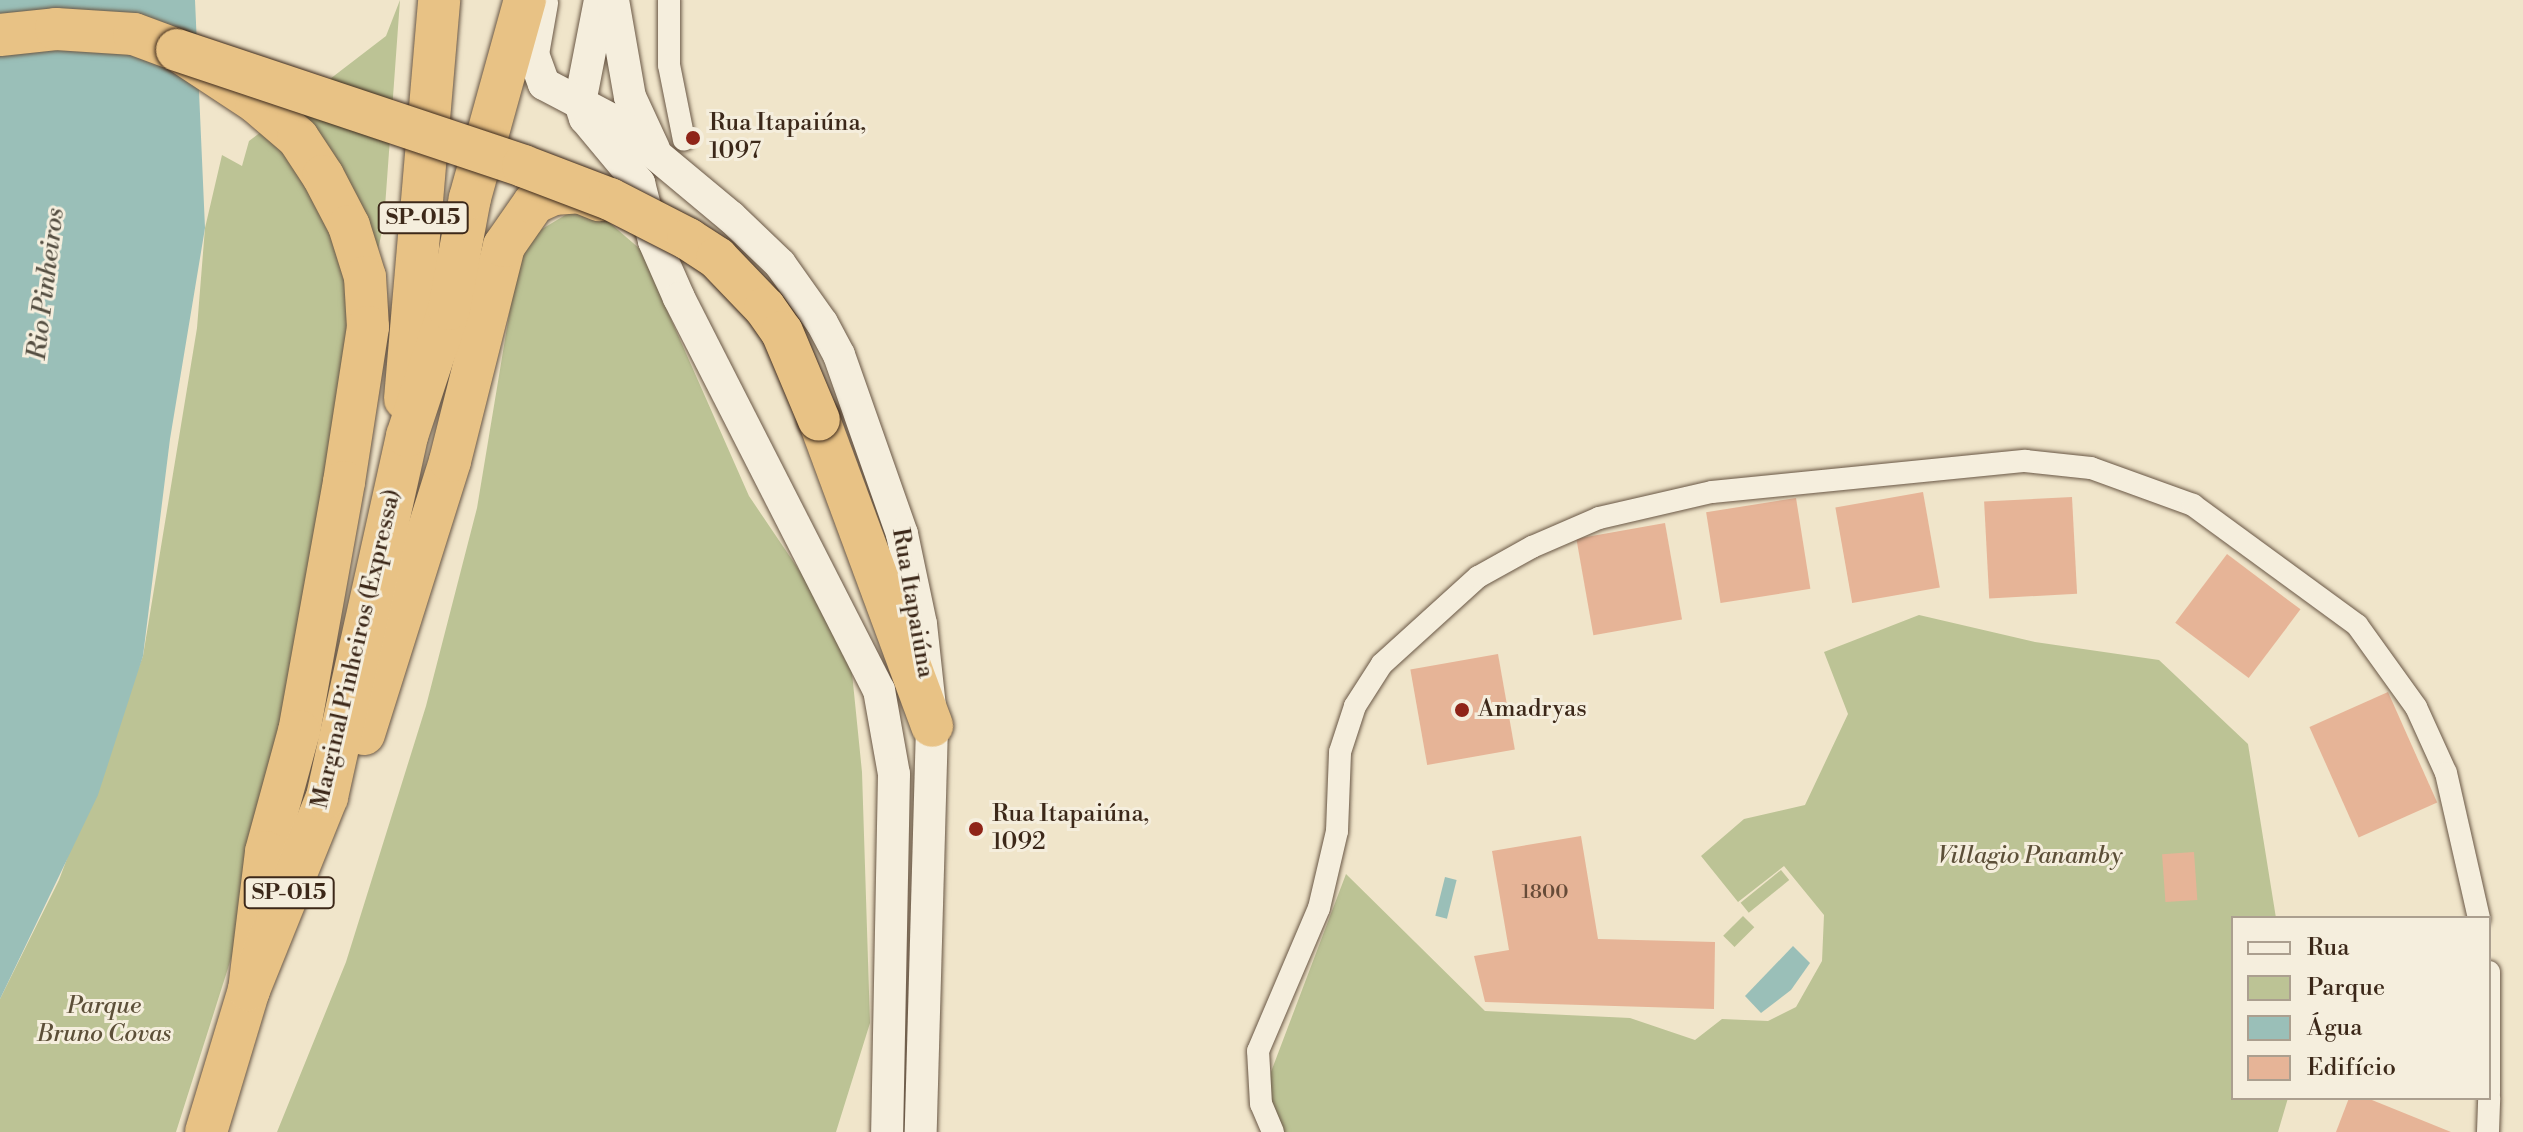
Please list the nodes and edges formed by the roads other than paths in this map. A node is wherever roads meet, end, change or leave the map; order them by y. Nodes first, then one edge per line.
1 (439, 0) edge
2 (525, 0) edge
3 (542, 0) edge
4 (600, 0) edge
5 (613, 0) edge
6 (669, 0) edge
7 (0, 35) edge
8 (177, 50) junction
9 (583, 88) junction
10 (673, 151) junction
11 (754, 237) junction
12 (654, 241) junction
13 (679, 298) junction
14 (407, 436) junction
15 (932, 726) junction
16 (327, 797) junction
17 (2479, 916) edge
18 (249, 990) junction
19 (2489, 1100) edge
20 (206, 1132) edge
21 (887, 1132) edge
22 (921, 1132) edge
23 (1273, 1132) edge
24 (2488, 1132) edge

1 - 14 highway, SP-015
2 - 14 highway
3 - 9 main road, Rua Itapaiúna
4 - 9 main road
5 - 10 main road
6 - 10 street
7 - 8 highway
8 - 15 highway, bridge
8 - 18 highway, bridge
9 - 10 main road, Rua Itapaiúna
9 - 12 main road, Rua Itapaiúna
10 - 11 main road, Rua Itapaiúna
11 - 13 main road
11 - 15 main road, Rua Itapaiúna
12 - 13 main road, Rua Itapaiúna
12 - 16 highway
13 - 21 main road, Rua Itapaiúna
14 - 16 highway, Marginal Pinheiros (Expressa) / SP-015
15 - 22 main road, Rua Itapaiúna
16 - 18 highway, Marginal Pinheiros (Expressa) / SP-015
17 - 23 street
18 - 20 highway, Marginal Pinheiros (Expressa) / SP-015
19 - 24 street

